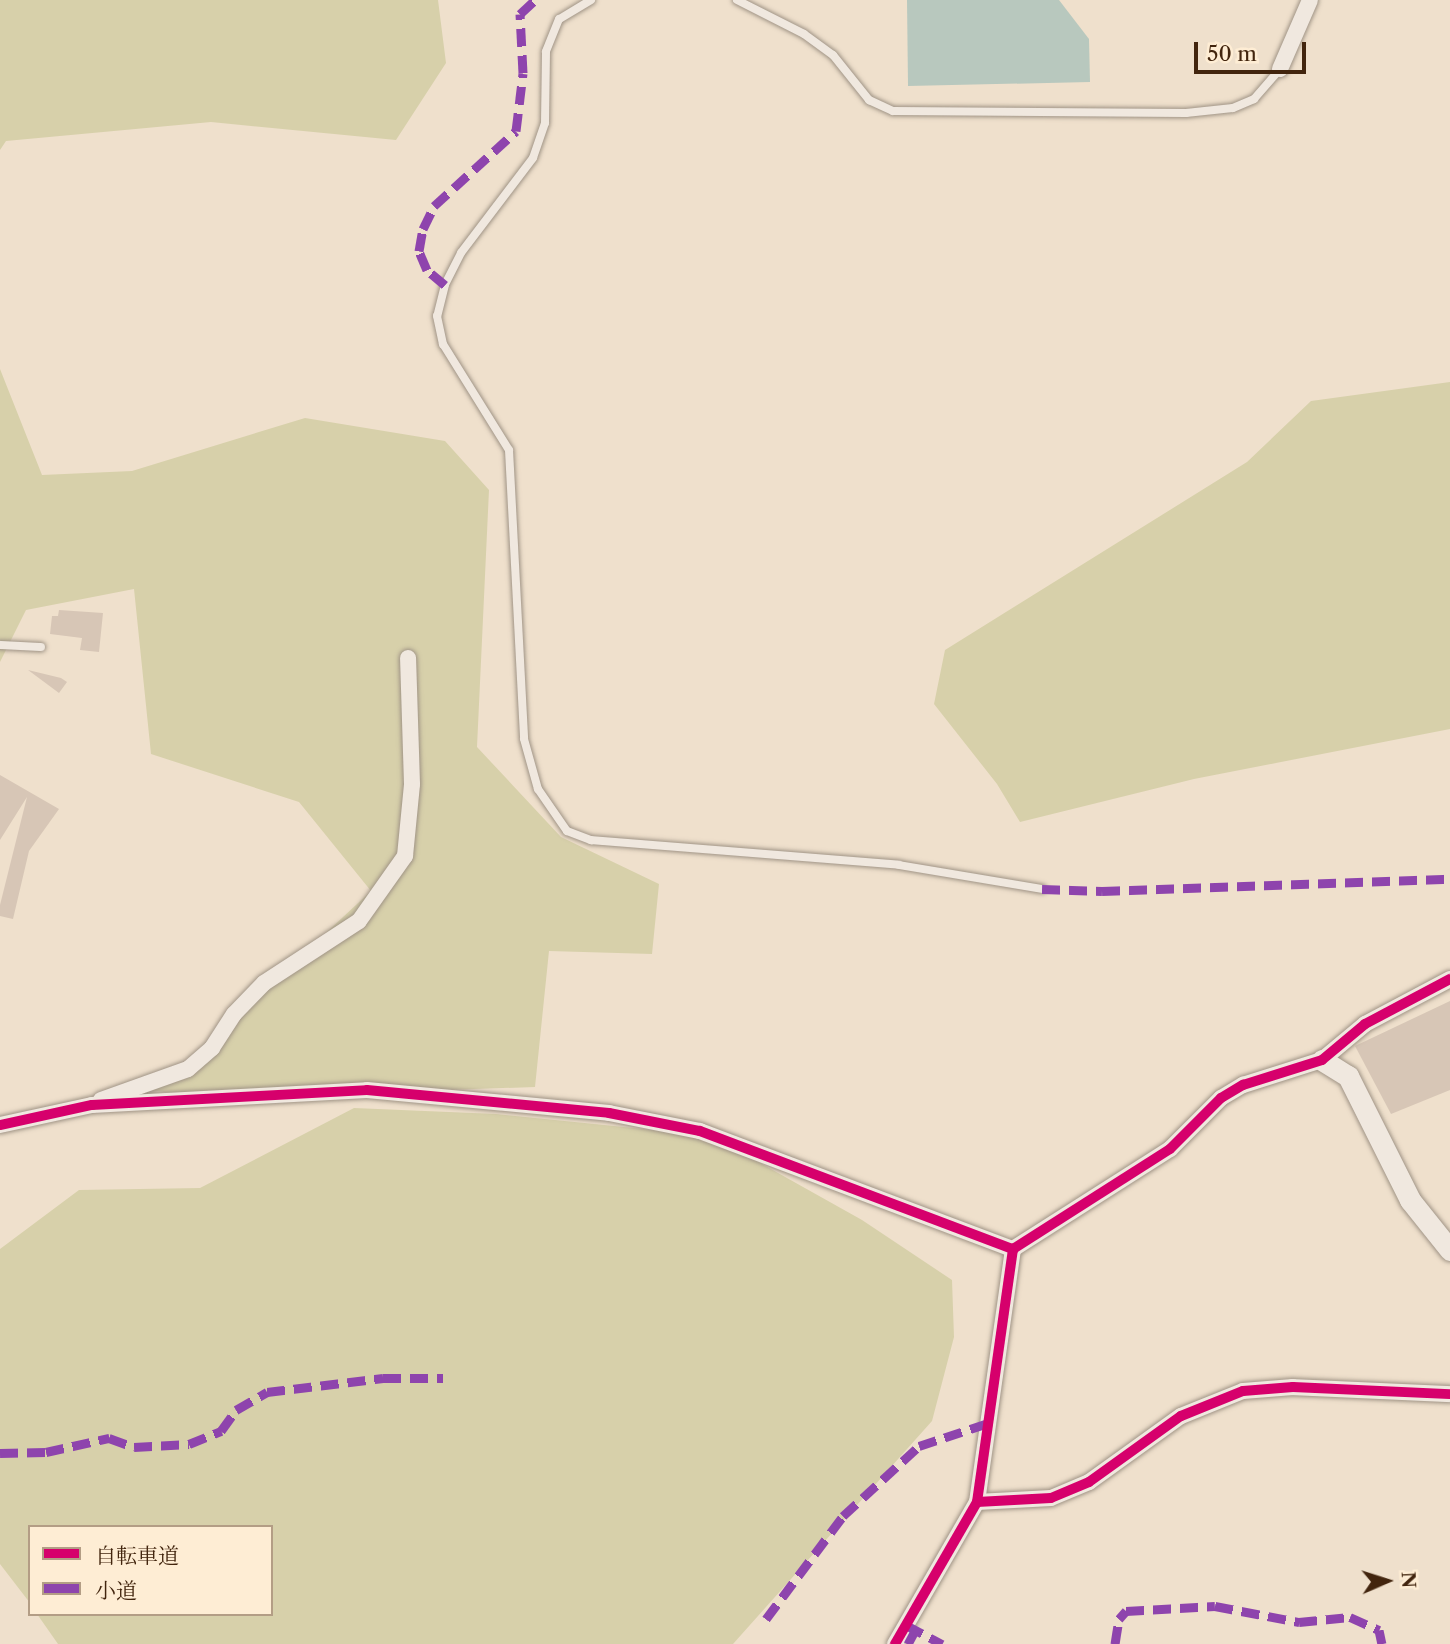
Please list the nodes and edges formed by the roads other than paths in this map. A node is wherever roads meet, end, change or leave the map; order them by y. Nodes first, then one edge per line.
1 (591, 0) edge
2 (737, 0) edge
3 (1310, 0) edge
4 (1280, 69) joint
5 (0, 645) edge
6 (41, 646) dead end
7 (408, 658) dead end
8 (1042, 889) dead end
9 (1450, 979) edge
10 (1322, 1060) junction
11 (92, 1105) junction
12 (0, 1125) edge
13 (1013, 1250) junction
14 (1450, 1251) edge
15 (1450, 1394) edge
16 (977, 1502) junction
17 (895, 1644) edge

1 - 8 lane
2 - 4 lane
3 - 4 street
5 - 6 lane
7 - 11 street
9 - 10 street
10 - 13 street
10 - 14 street
11 - 12 street
11 - 13 street
13 - 16 street
15 - 16 street
16 - 17 street

